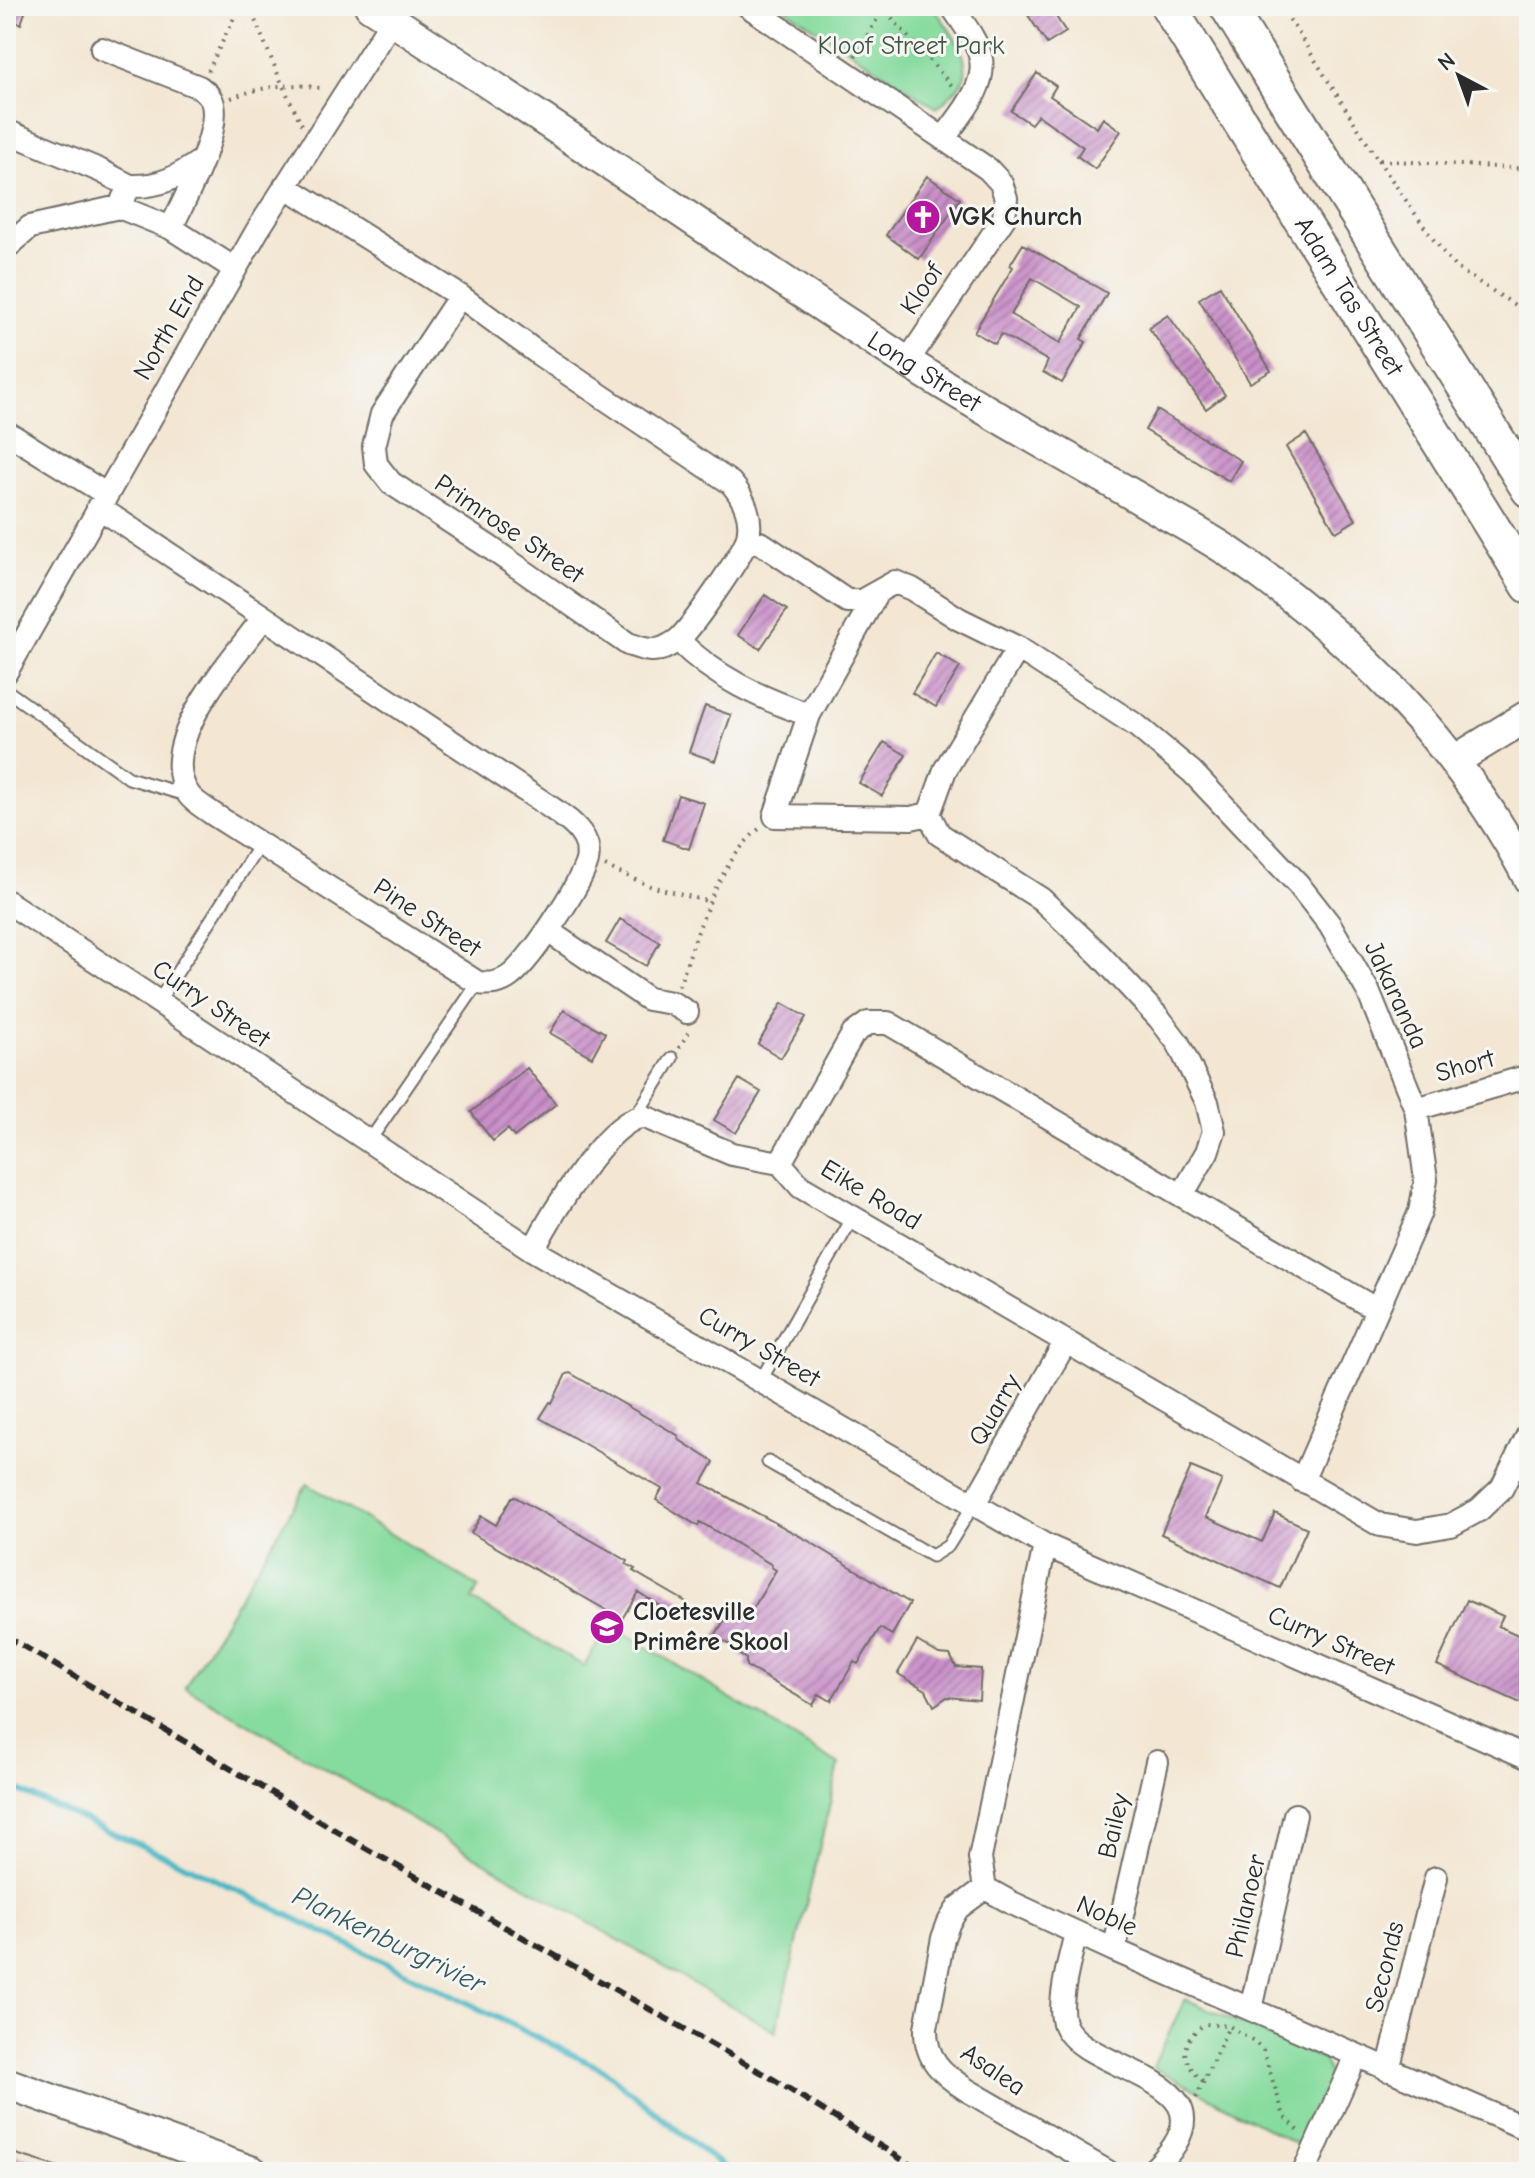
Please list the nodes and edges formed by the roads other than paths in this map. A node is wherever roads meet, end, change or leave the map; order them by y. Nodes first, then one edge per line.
1 (748, 6) edge
2 (952, 6) edge
3 (1168, 6) edge
4 (1227, 6) edge
5 (381, 13) edge
6 (102, 49) dead end
7 (6, 131) edge
8 (944, 138) junction
9 (204, 159) junction
10 (130, 186) junction
11 (285, 186) junction
12 (119, 207) junction
13 (171, 228) junction
14 (6, 248) edge
15 (235, 269) junction
16 (460, 296) junction
17 (907, 362) junction
18 (6, 432) edge
19 (1529, 490) edge
20 (102, 501) junction
21 (748, 538) junction
22 (1529, 586) edge
23 (877, 593) junction
24 (264, 617) junction
25 (678, 640) junction
26 (1018, 648) junction
27 (6, 672) edge
28 (6, 690) edge
29 (809, 715) junction
30 (1529, 715) edge
31 (1454, 761) junction
32 (189, 796) junction
33 (929, 814) junction
34 (260, 844) junction
35 (1529, 879) edge
36 (6, 901) edge
37 (548, 931) junction
38 (478, 983) junction
39 (158, 1002) junction
40 (683, 1015) road end
41 (672, 1058) road end
42 (1529, 1076) edge
43 (1416, 1109) junction
44 (636, 1116) junction
45 (368, 1143) junction
46 (780, 1163) junction
47 (1182, 1195) junction
48 (854, 1216) junction
49 (533, 1250) junction
50 (1377, 1310) junction
51 (1065, 1343) junction
52 (761, 1380) junction
53 (1529, 1433) edge
54 (768, 1462) dead end
55 (1302, 1481) junction
56 (974, 1504) junction
57 (1045, 1545) junction
58 (1529, 1758) edge
59 (1157, 1762) dead end
60 (1295, 1815) dead end
61 (1436, 1878) dead end
62 (985, 1888) junction
63 (1076, 1933) junction
64 (1114, 1950) junction
65 (1242, 2013) junction
66 (1356, 2056) junction
67 (1388, 2070) junction
68 (6, 2083) edge
69 (1527, 2127) edge
70 (1308, 2171) edge
71 (253, 2172) edge
72 (1108, 2172) edge
73 (1151, 2172) edge

1 - 8 street, Kloof
2 - 8 street
3 - 22 main road, Adam Tas Street
4 - 19 main road, Adam Tas Street
5 - 11 street, North End
5 - 17 street, Long Street
6 - 9 street
7 - 10 street
8 - 17 street, Kloof
9 - 10 street
9 - 13 street
10 - 12 street
11 - 15 street, North End
11 - 16 street
12 - 13 street
12 - 14 street
13 - 15 street
15 - 20 street, North End
16 - 21 street
16 - 25 street, Primrose Street
17 - 31 street, Long Street
18 - 20 street
20 - 24 street
20 - 27 street, North End
21 - 23 street
21 - 25 street
23 - 26 street, Jakaranda
23 - 29 street
24 - 32 street
24 - 37 street, Pine Street
25 - 29 street
26 - 33 street
26 - 43 street, Jakaranda
28 - 32 lane
29 - 33 street
30 - 31 street
31 - 35 street, Long Street
32 - 34 street, Pine Street
33 - 47 street
34 - 38 street, Pine Street
34 - 39 lane
36 - 39 street, Curry Street
37 - 38 street, Pine Street
37 - 40 street
38 - 45 lane
39 - 45 street, Curry Street
41 - 44 lane
42 - 43 street, Short
43 - 50 street, Jakaranda
44 - 46 street
44 - 49 street
45 - 49 street, Curry Street
46 - 47 street
46 - 48 street, Eike Road
47 - 50 street
48 - 51 street, Eike Road
48 - 52 lane
49 - 52 street, Curry Street
50 - 55 street, Jakaranda
51 - 55 street, Eike Road
51 - 56 street, Quarry
52 - 56 street, Curry Street
53 - 55 street, Eike Road
54 - 56 lane
56 - 57 street, Curry Street
57 - 58 street, Curry Street
57 - 62 street
59 - 64 street, Bailey
60 - 65 street, Philanoer
61 - 67 street, Seconds
62 - 63 street, Noble
62 - 72 street, Asalea
63 - 64 street, Noble
63 - 73 street
64 - 65 street, Noble
65 - 66 street, Noble
66 - 67 street, Noble
66 - 70 street
67 - 69 street, Noble
68 - 71 street

